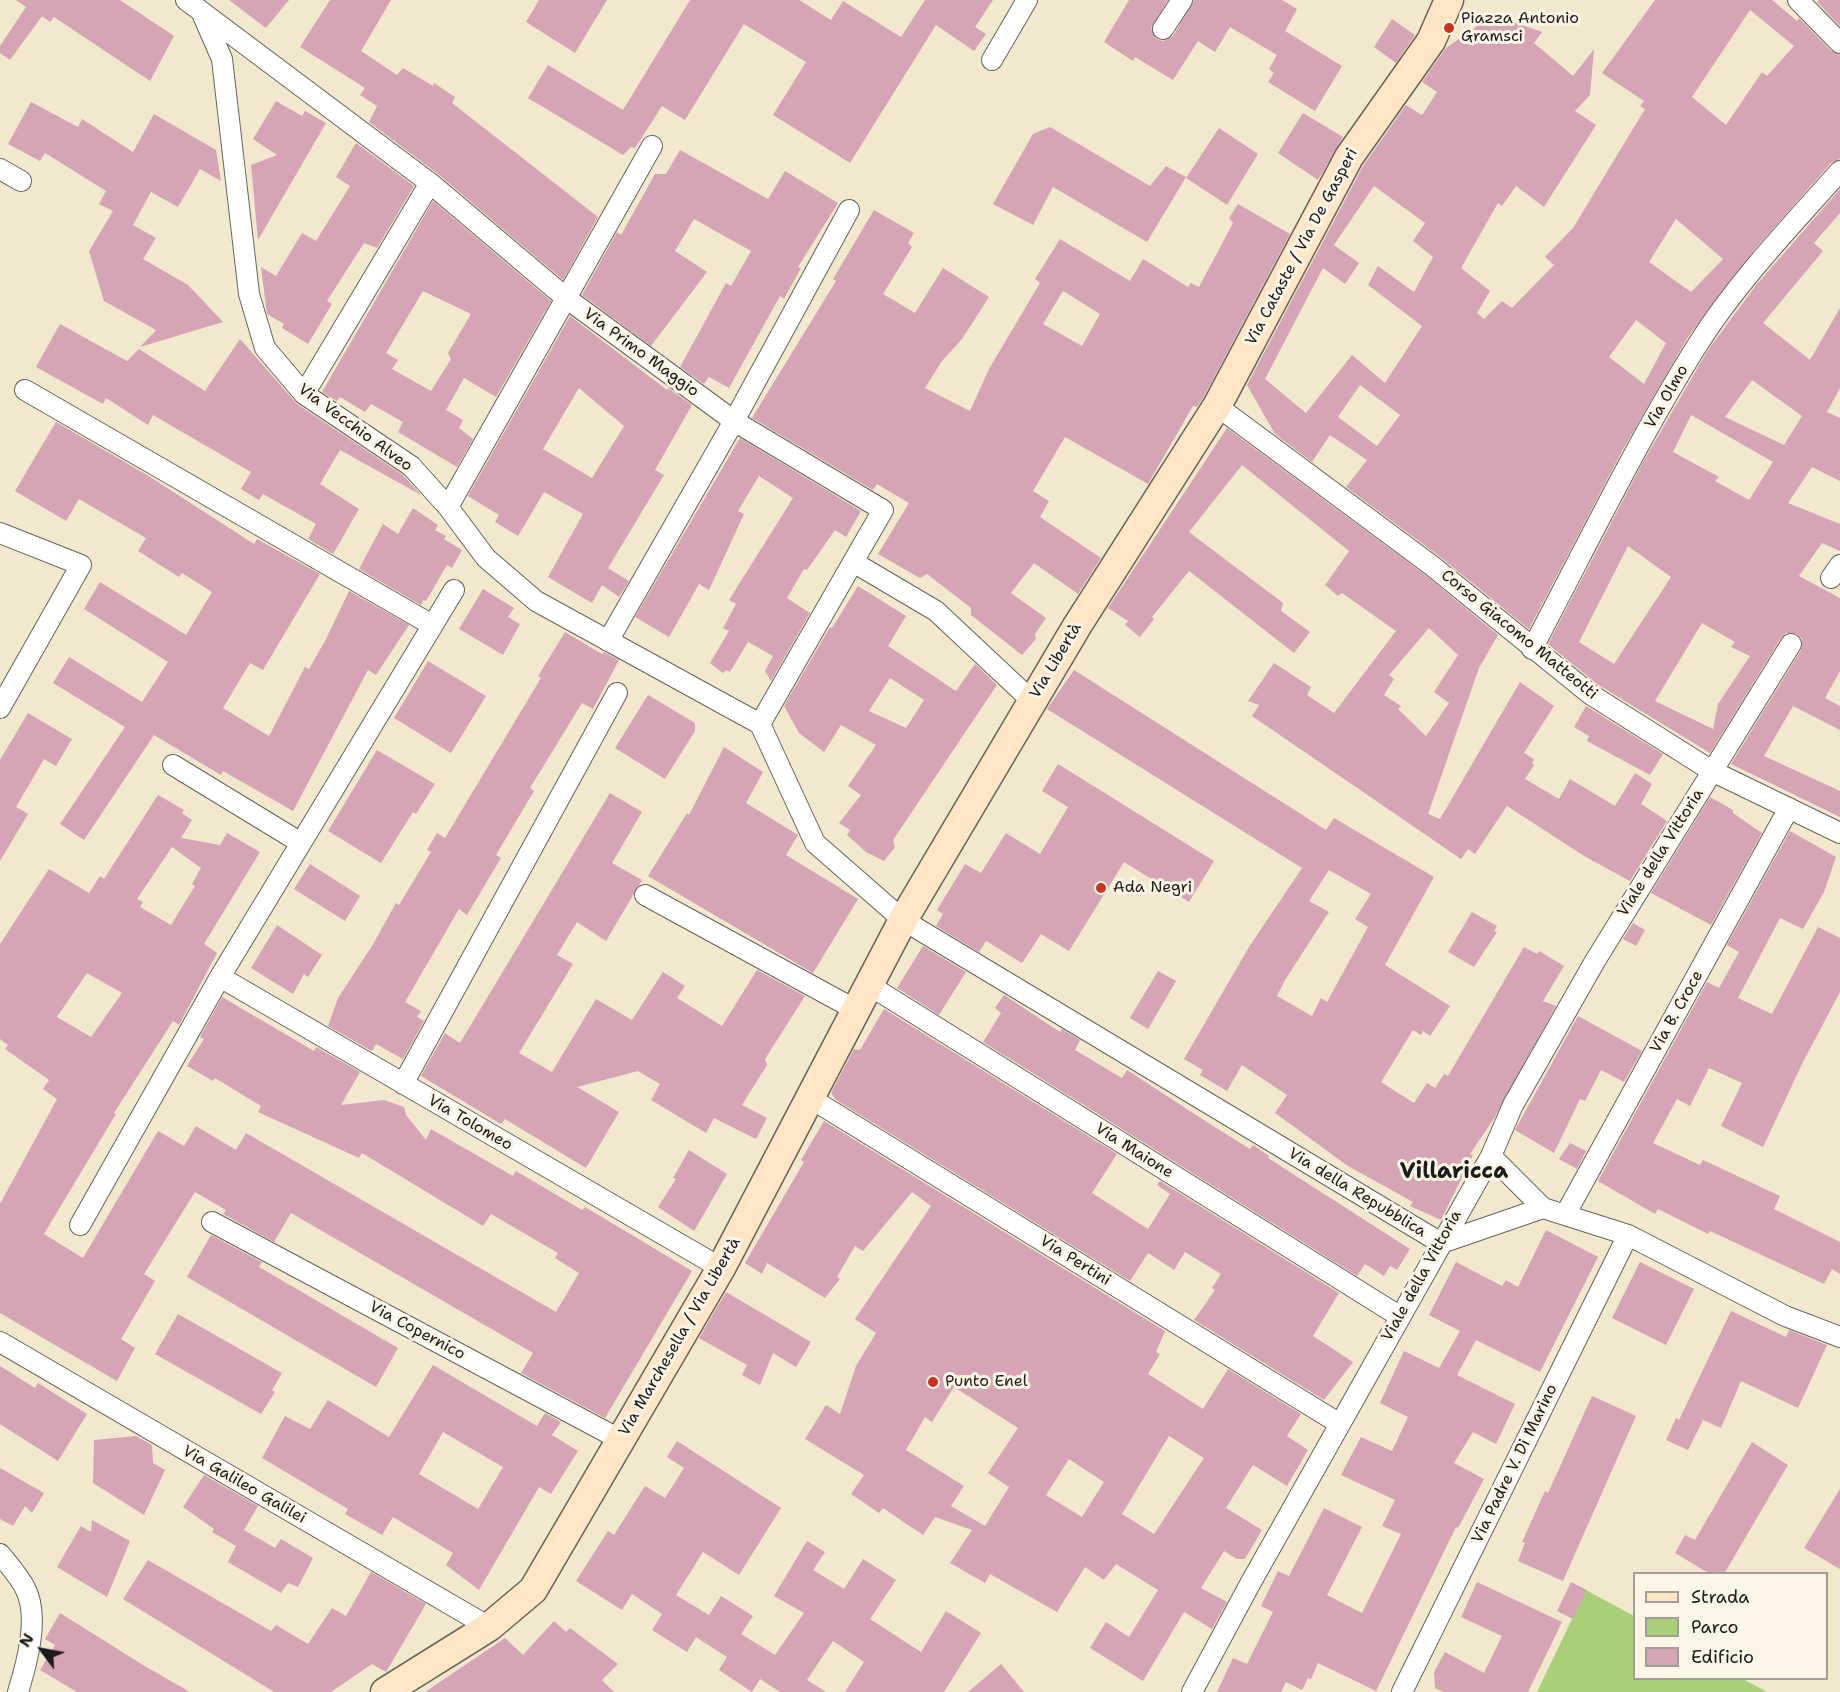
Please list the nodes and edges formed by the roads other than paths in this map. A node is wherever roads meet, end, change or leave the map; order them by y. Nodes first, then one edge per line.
1 (1028, 0) edge
2 (1182, 0) edge
3 (1449, 0) edge
4 (1798, 0) edge
5 (193, 5) edge
6 (1162, 29) dead end
7 (1840, 43) edge
8 (992, 60) dead end
9 (652, 146) dead end
10 (0, 169) edge
11 (1840, 171) edge
12 (21, 182) dead end
13 (430, 183) junction
14 (849, 210) dead end
15 (566, 298) junction
16 (25, 390) dead end
17 (304, 394) junction
18 (1217, 406) junction
19 (734, 421) junction
20 (448, 507) junction
21 (0, 533) edge
22 (853, 562) junction
23 (454, 590) dead end
24 (432, 625) junction
25 (608, 641) junction
26 (1791, 644) dead end
27 (1532, 649) junction
28 (617, 693) dead end
29 (1032, 701) junction
30 (0, 708) edge
31 (760, 724) junction
32 (173, 765) dead end
33 (1712, 771) junction
34 (1789, 808) junction
35 (1840, 833) edge
36 (301, 843) junction
37 (645, 895) dead end
38 (903, 920) junction
39 (220, 977) junction
40 (869, 985) junction
41 (856, 1010) junction
42 (403, 1084) junction
43 (810, 1098) junction
44 (1491, 1156) junction
45 (1543, 1208) junction
46 (1565, 1215) junction
47 (212, 1222) dead end
48 (80, 1225) dead end
49 (1628, 1235) junction
50 (1441, 1243) junction
51 (721, 1268) junction
52 (1399, 1316) junction
53 (1840, 1337) edge
54 (0, 1342) edge
55 (1340, 1424) junction
56 (621, 1440) junction
57 (0, 1554) edge
58 (489, 1627) junction
59 (18, 1692) edge
60 (385, 1692) edge
61 (1192, 1692) edge
62 (1401, 1692) edge

1 - 8 street
2 - 6 street
3 - 18 street, Via Cataste / Via De Gasperi
4 - 7 street
5 - 13 street, Via Primo Maggio
5 - 17 street, Via Vecchio Alveo
9 - 15 street
10 - 12 street
11 - 27 street, Via Olmo
13 - 15 street, Via Primo Maggio
13 - 17 street
14 - 19 street
15 - 19 street, Via Primo Maggio
15 - 20 street
16 - 24 street
17 - 20 street, Via Vecchio Alveo
18 - 27 street, Corso Giacomo Matteotti
18 - 29 street, Via Libertà
19 - 22 street, Via Primo Maggio
19 - 25 street
20 - 25 street, Via Vecchio Alveo
21 - 30 street
22 - 29 street
22 - 31 street
23 - 24 street
24 - 36 street
25 - 31 street, Via Vecchio Alveo
26 - 33 street, Viale della Vittoria
27 - 33 street, Corso Giacomo Matteotti
28 - 42 street
29 - 38 street, Via Libertà
31 - 38 street
32 - 36 street
33 - 34 street, Corso Giacomo Matteotti
33 - 44 street, Viale della Vittoria
34 - 35 street, Corso Giacomo Matteotti
34 - 46 street, Via B. Croce
36 - 39 street
37 - 41 street
38 - 40 street, Via Marchesella / Via Libertà
38 - 50 street, Via della Repubblica
39 - 42 street, Via Tolomeo
39 - 48 street
40 - 41 street, Via Marchesella / Via Libertà
40 - 52 street, Via Maione
41 - 43 street, Via Marchesella / Via Libertà
42 - 51 street, Via Tolomeo
43 - 51 street, Via Marchesella / Via Libertà
43 - 55 street, Via Pertini
44 - 45 street
44 - 50 street, Viale della Vittoria
45 - 46 street
45 - 50 street, Via della Repubblica
46 - 49 street
47 - 56 street, Via Copernico
49 - 53 street
49 - 62 street, Via Padre V. Di Marino
50 - 52 street, Viale della Vittoria
51 - 56 street, Via Marchesella / Via Libertà
52 - 55 street, Viale della Vittoria
54 - 58 street, Via Galileo Galilei
55 - 61 street, Viale della Vittoria
56 - 58 street, Via Marchesella / Via Libertà
57 - 59 street
58 - 60 street, Via Marchesella / Via Libertà

